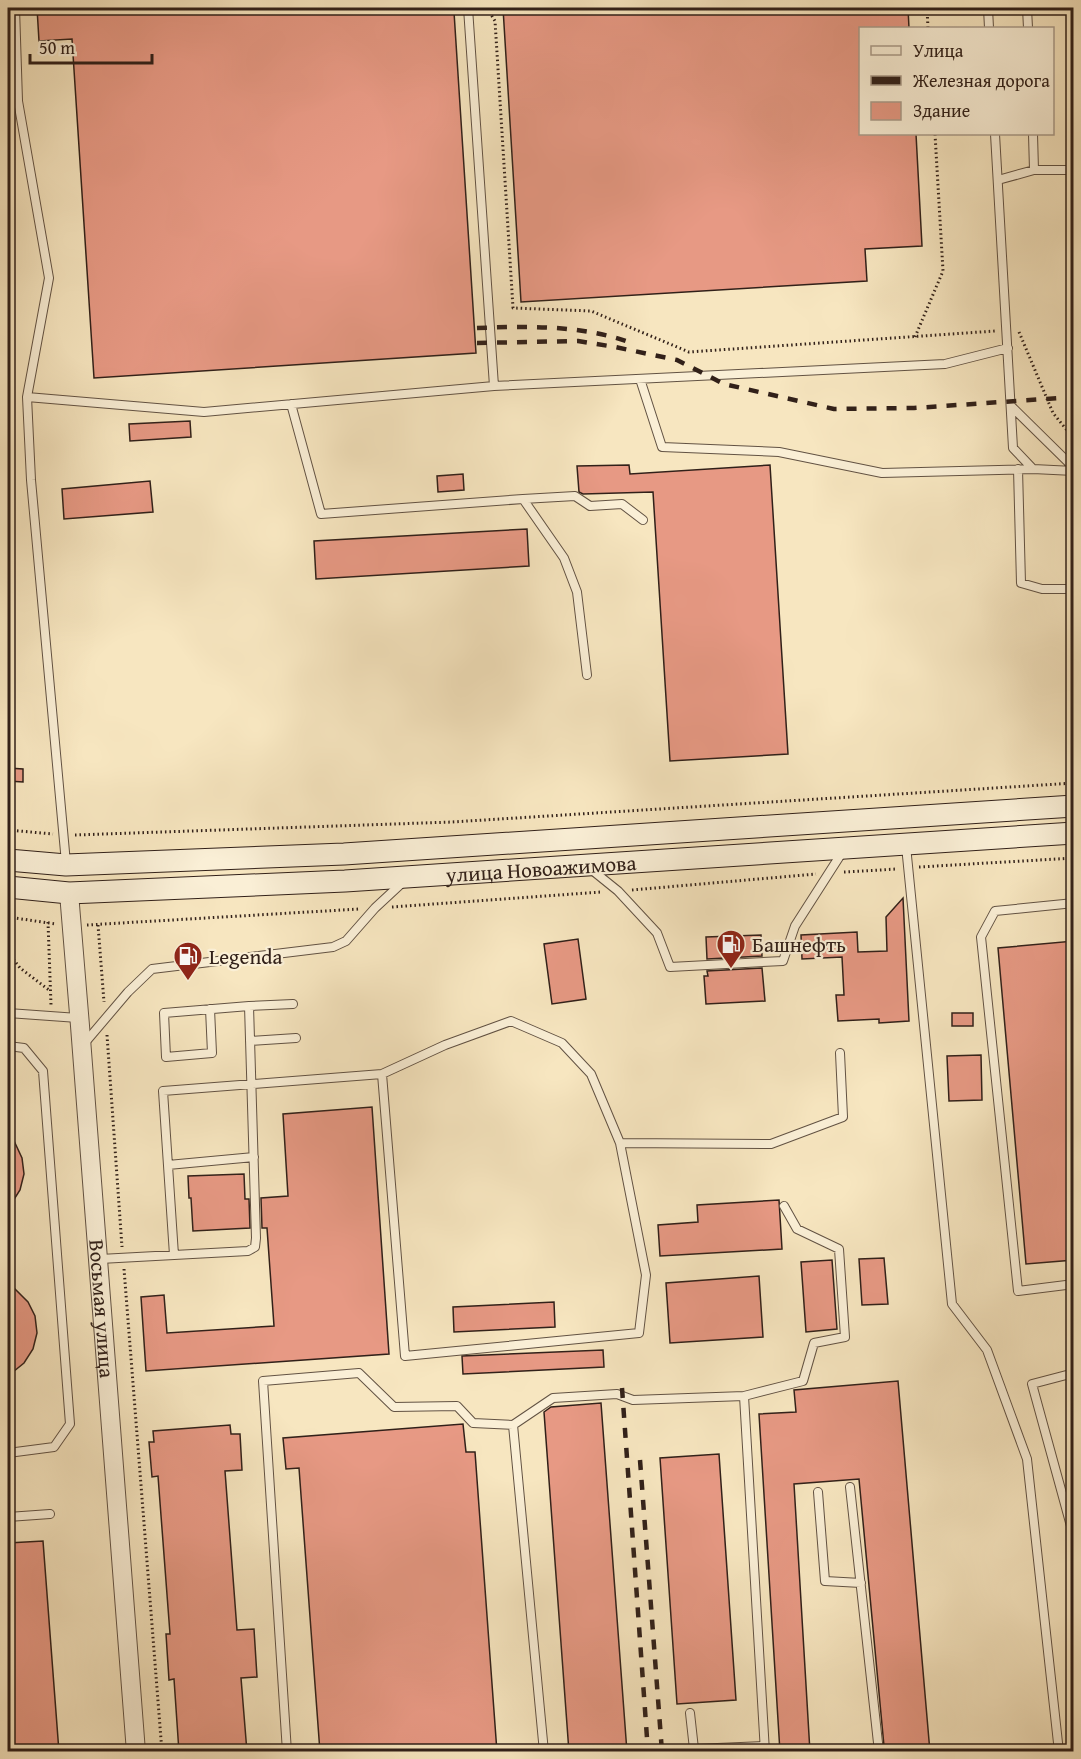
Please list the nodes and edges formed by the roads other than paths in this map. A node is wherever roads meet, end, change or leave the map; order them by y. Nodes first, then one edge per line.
1 (15, 8) edge
2 (468, 8) edge
3 (988, 8) edge
4 (1028, 8) edge
5 (989, 27) edge
6 (1028, 27) edge
7 (995, 135) edge
8 (1032, 135) edge
9 (1034, 170) junction
10 (1074, 170) edge
11 (998, 180) junction
12 (1008, 348) junction
13 (640, 379) junction
14 (494, 386) junction
15 (27, 397) junction
16 (291, 404) junction
17 (1011, 406) junction
18 (1018, 469) junction
19 (1033, 469) junction
20 (1074, 469) edge
21 (523, 499) junction
22 (644, 520) dead end
23 (1074, 589) edge
24 (587, 675) dead end
25 (1074, 806) edge
26 (1074, 833) edge
27 (905, 844) junction
28 (846, 848) junction
29 (8, 860) edge
30 (66, 865) junction
31 (586, 865) junction
32 (409, 877) junction
33 (8, 887) edge
34 (69, 893) junction
35 (1074, 903) edge
36 (293, 1004) dead end
37 (249, 1006) junction
38 (210, 1009) junction
39 (8, 1013) edge
40 (78, 1018) junction
41 (296, 1038) dead end
42 (250, 1041) junction
43 (8, 1046) edge
44 (80, 1048) junction
45 (840, 1053) dead end
46 (381, 1074) junction
47 (251, 1083) junction
48 (620, 1143) junction
49 (254, 1157) junction
50 (168, 1165) junction
51 (784, 1206) dead end
52 (174, 1255) junction
53 (100, 1259) junction
54 (1074, 1284) edge
55 (1074, 1373) edge
56 (744, 1396) junction
57 (513, 1425) junction
58 (8, 1453) edge
59 (850, 1487) dead end
60 (818, 1492) dead end
61 (50, 1514) dead end
62 (8, 1517) edge
63 (1074, 1537) edge
64 (861, 1582) junction
65 (690, 1713) dead end
66 (765, 1749) edge
67 (136, 1752) edge
68 (287, 1752) edge
69 (544, 1752) edge
70 (879, 1752) edge
71 (1059, 1752) edge

1 - 15 lane
2 - 14 lane
3 - 5 lane
4 - 6 lane
7 - 11 lane
8 - 9 lane
9 - 10 lane
9 - 11 lane
11 - 12 lane
12 - 13 lane
12 - 17 lane
13 - 14 lane
13 - 18 lane
14 - 16 lane
15 - 16 lane
15 - 30 lane
16 - 21 lane
17 - 19 lane
17 - 20 lane
18 - 19 lane
18 - 23 lane
19 - 20 lane
21 - 22 lane
21 - 24 lane
25 - 30 main road, улица Новоажимова
26 - 27 main road, улица Новоажимова
27 - 28 main road, улица Новоажимова
27 - 71 lane
28 - 31 main road, улица Новоажимова
28 - 31 lane
29 - 30 main road, улица Новоажимова
30 - 34 main road, Восьмая улица
31 - 32 main road, улица Новоажимова
32 - 34 main road, улица Новоажимова
32 - 44 lane
33 - 34 main road, улица Новоажимова
34 - 40 street, Восьмая улица
35 - 54 lane
36 - 37 lane
37 - 38 lane
37 - 42 lane
38 - 38 lane
39 - 40 lane
40 - 44 street, Восьмая улица
41 - 42 lane
42 - 47 lane
43 - 58 lane
44 - 53 street, Восьмая улица
45 - 48 lane
46 - 47 lane
46 - 48 lane
46 - 48 lane
47 - 49 lane
47 - 50 lane
49 - 50 lane
49 - 52 lane
50 - 52 lane
51 - 56 lane
52 - 53 lane
53 - 67 street, Восьмая улица
55 - 63 lane
56 - 57 lane
56 - 66 lane
57 - 68 lane
57 - 69 lane
59 - 64 lane
60 - 64 lane
61 - 62 lane
64 - 70 lane
65 - 66 lane

